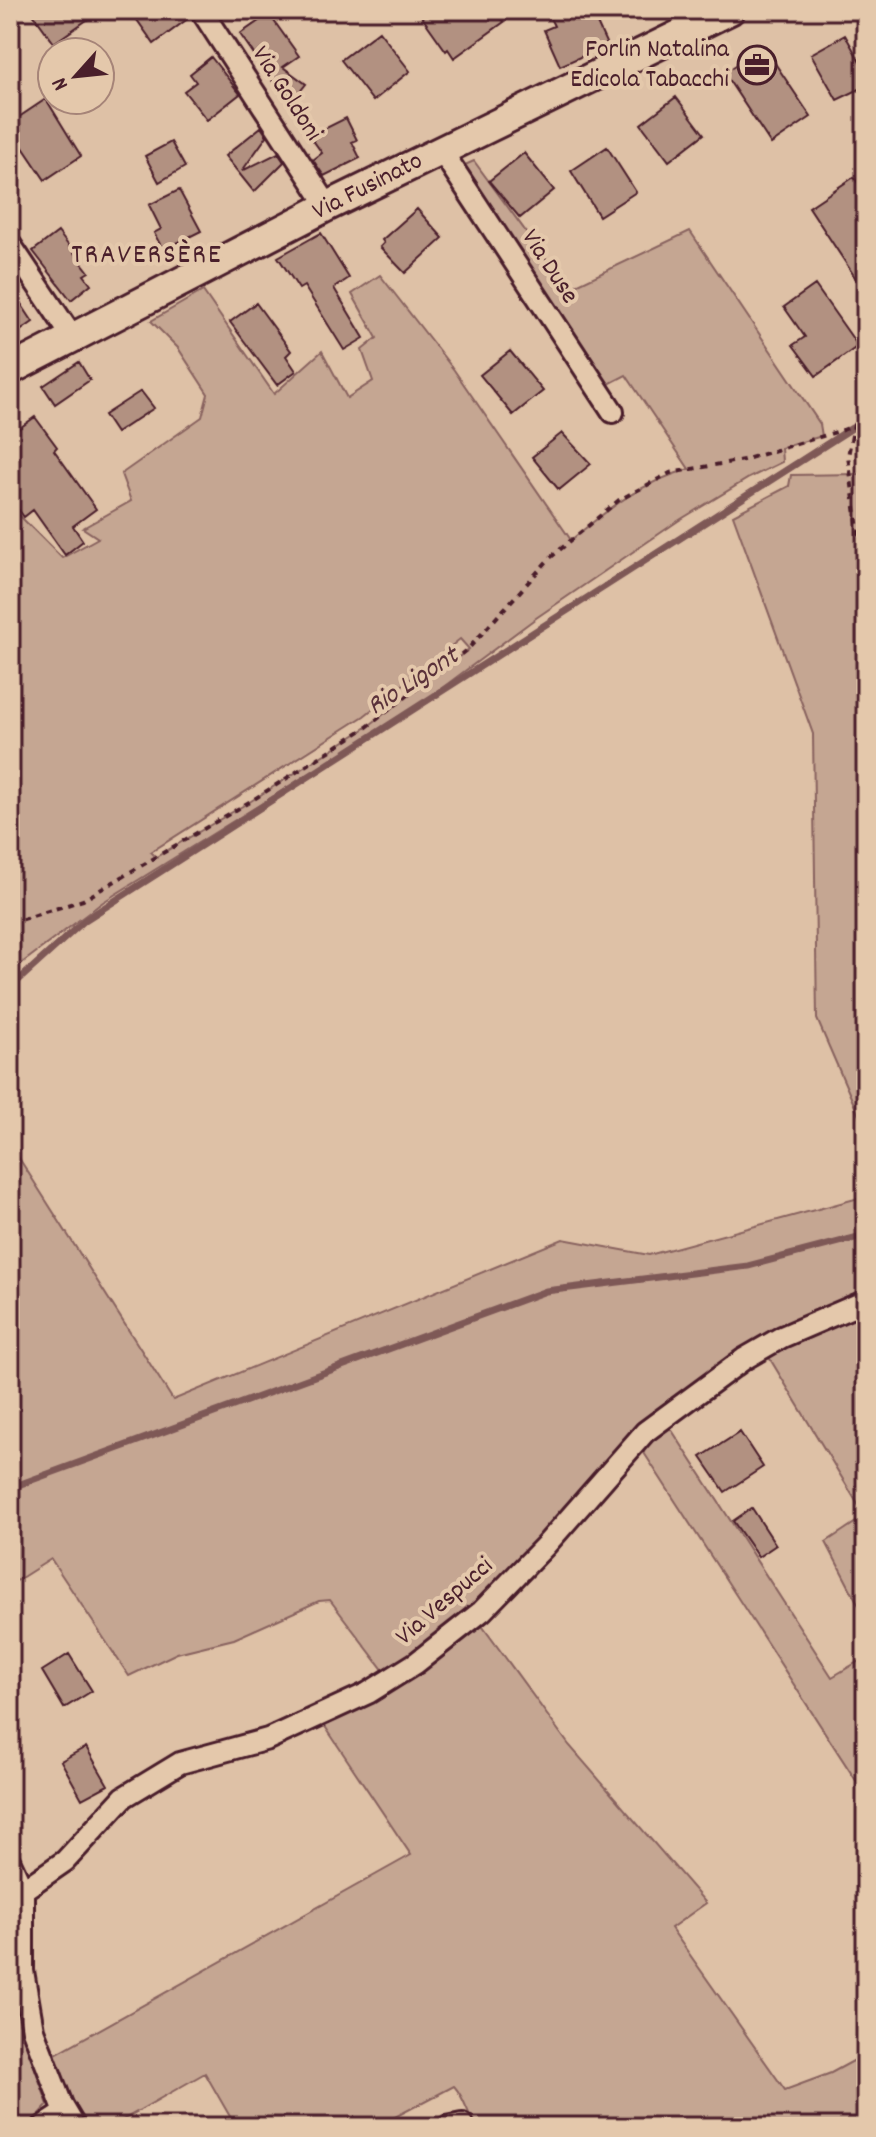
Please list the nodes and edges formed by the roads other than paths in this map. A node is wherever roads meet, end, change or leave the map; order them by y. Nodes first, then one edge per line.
1 (201, 10) edge
2 (730, 10) edge
3 (441, 150) junction
4 (328, 206) junction
5 (10, 244) edge
6 (73, 338) junction
7 (10, 370) edge
8 (613, 412) dead end
9 (866, 1301) edge
10 (10, 1862) edge
11 (23, 1890) junction
12 (71, 2119) edge
13 (43, 2127) edge
14 (447, 2127) edge
15 (464, 2127) edge

1 - 4 street, Via Goldoni
2 - 3 main road, Via Fusinato
3 - 4 main road, Via Fusinato
3 - 8 street, Via Duse
4 - 6 main road, Via Fusinato
5 - 6 street
6 - 7 main road, Via Fusinato
9 - 11 street, Via Vespucci
10 - 11 street
11 - 12 street
12 - 13 street
14 - 15 street

